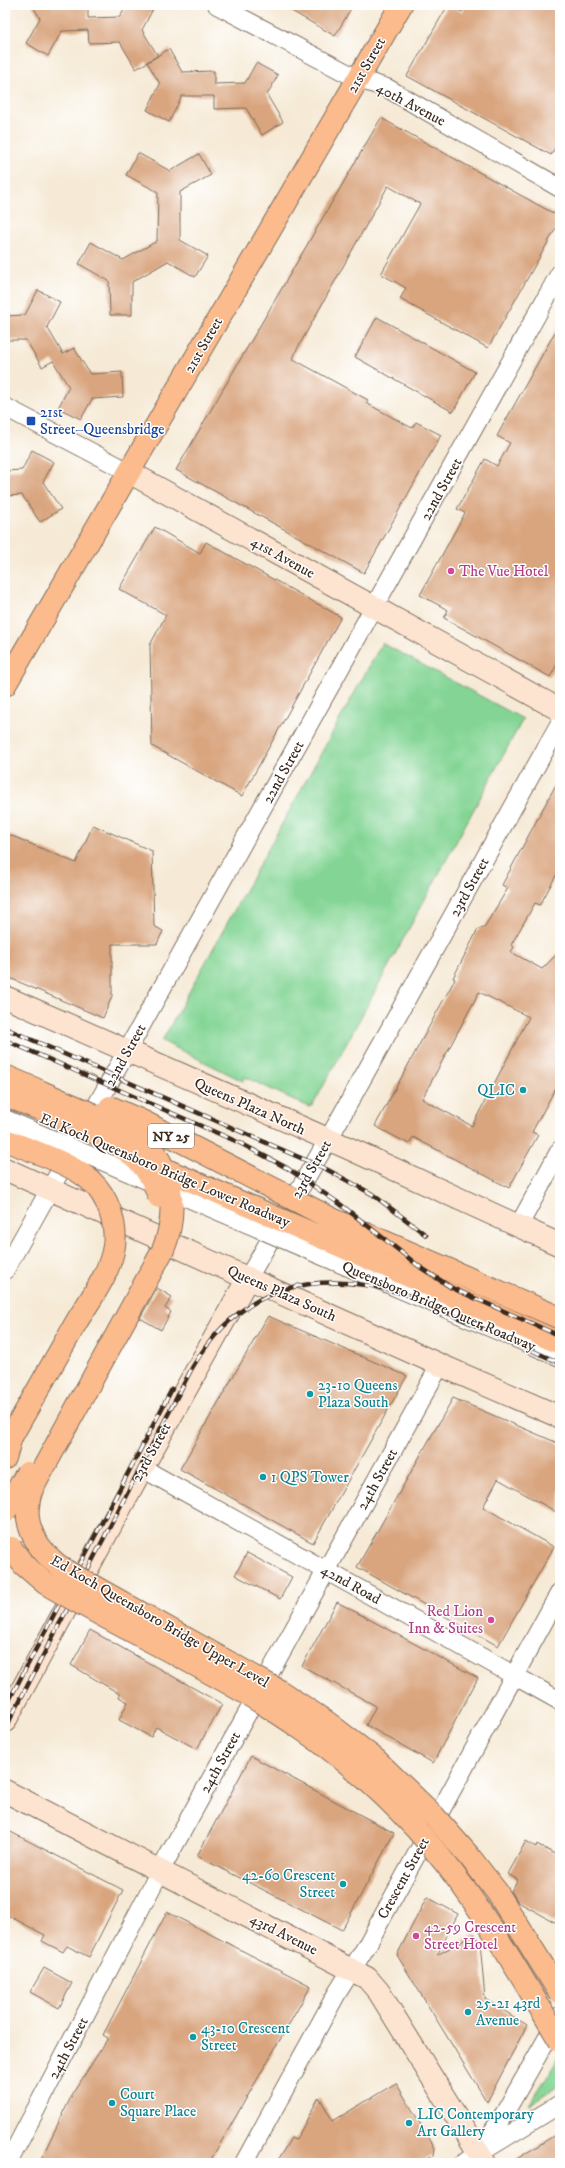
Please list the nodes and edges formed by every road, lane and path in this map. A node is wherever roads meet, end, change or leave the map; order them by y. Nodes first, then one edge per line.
1 (217, 5) edge
2 (401, 5) edge
3 (358, 79) junction
4 (560, 188) edge
5 (560, 273) edge
6 (5, 407) edge
7 (129, 472) junction
8 (375, 607) junction
9 (5, 685) edge
10 (560, 710) edge
11 (560, 723) edge
12 (5, 997) edge
13 (127, 1051) junction
14 (5, 1062) edge
15 (5, 1076) edge
16 (5, 1095) edge
17 (5, 1101) edge
18 (5, 1119) edge
19 (5, 1140) edge
20 (328, 1140) junction
21 (560, 1150) edge
22 (5, 1169) edge
23 (50, 1188) junction
24 (518, 1227) junction
25 (560, 1245) edge
26 (321, 1246) junction
27 (5, 1270) edge
28 (248, 1278) junction
29 (560, 1318) edge
30 (560, 1344) edge
31 (560, 1358) edge
32 (440, 1366) junction
33 (560, 1417) edge
34 (8, 1439) edge
35 (5, 1458) edge
36 (142, 1468) junction
37 (5, 1512) edge
38 (5, 1537) edge
39 (325, 1570) junction
40 (560, 1592) edge
41 (514, 1675) junction
42 (560, 1701) edge
43 (5, 1722) edge
44 (5, 1791) edge
45 (160, 1871) junction
46 (351, 1970) junction
47 (560, 1993) edge
48 (560, 2016) edge
49 (560, 2041) edge
50 (560, 2104) edge
51 (475, 2160) edge
52 (8, 2163) edge
53 (244, 2163) edge

1 - 3 street, 40th Avenue
2 - 3 main road, 21st Street
3 - 4 street, 40th Avenue
3 - 7 main road, 21st Street
5 - 8 street, 22nd Street
6 - 7 street, 41st Avenue
7 - 8 main road, 41st Avenue
7 - 9 main road, 21st Street
8 - 10 main road, 41st Avenue
8 - 13 street, 22nd Street
11 - 20 street, 23rd Street
12 - 13 main road, Queens Plaza North
13 - 20 main road, Queens Plaza North
13 - 23 street, 22nd Street
14 - 29 main road, NY 25, bridge
15 - 47 main road, Ed Koch Queensboro Bridge Upper Level, bridge
16 - 37 main road, bridge
17 - 26 main road, Ed Koch Queensboro Bridge Lower Roadway / NY 25, bridge
18 - 26 street, Queensboro Bridge Outer Roadway, bridge
19 - 34 main road, bridge
20 - 24 main road, Queens Plaza North
20 - 28 street, 23rd Street
21 - 24 street
22 - 23 main road, Queens Plaza South
23 - 27 street, 22nd Street
23 - 28 main road, Queens Plaza South
24 - 25 main road, Queens Plaza North
26 - 30 main road, NY 25
26 - 31 street, Queensboro Bridge Outer Roadway
28 - 32 main road, Queens Plaza South
28 - 36 main road, 23rd Street
32 - 33 main road, Queens Plaza South
32 - 39 street, 24th Street
34 - 35 main road
36 - 39 street, 42nd Road
36 - 43 main road, 23rd Street
38 - 49 main road, Ed Koch Queensboro Bridge Upper Level, bridge
39 - 41 street, 42nd Road
39 - 45 street, 24th Street
40 - 41 street, Crescent Street
41 - 42 street, 42nd Road
41 - 46 street, Crescent Street
44 - 45 main road, 43rd Avenue
45 - 46 main road, 43rd Avenue
45 - 52 street, 24th Street
46 - 51 main road, 43rd Avenue
46 - 53 street, Crescent Street
48 - 51 street
50 - 51 street

